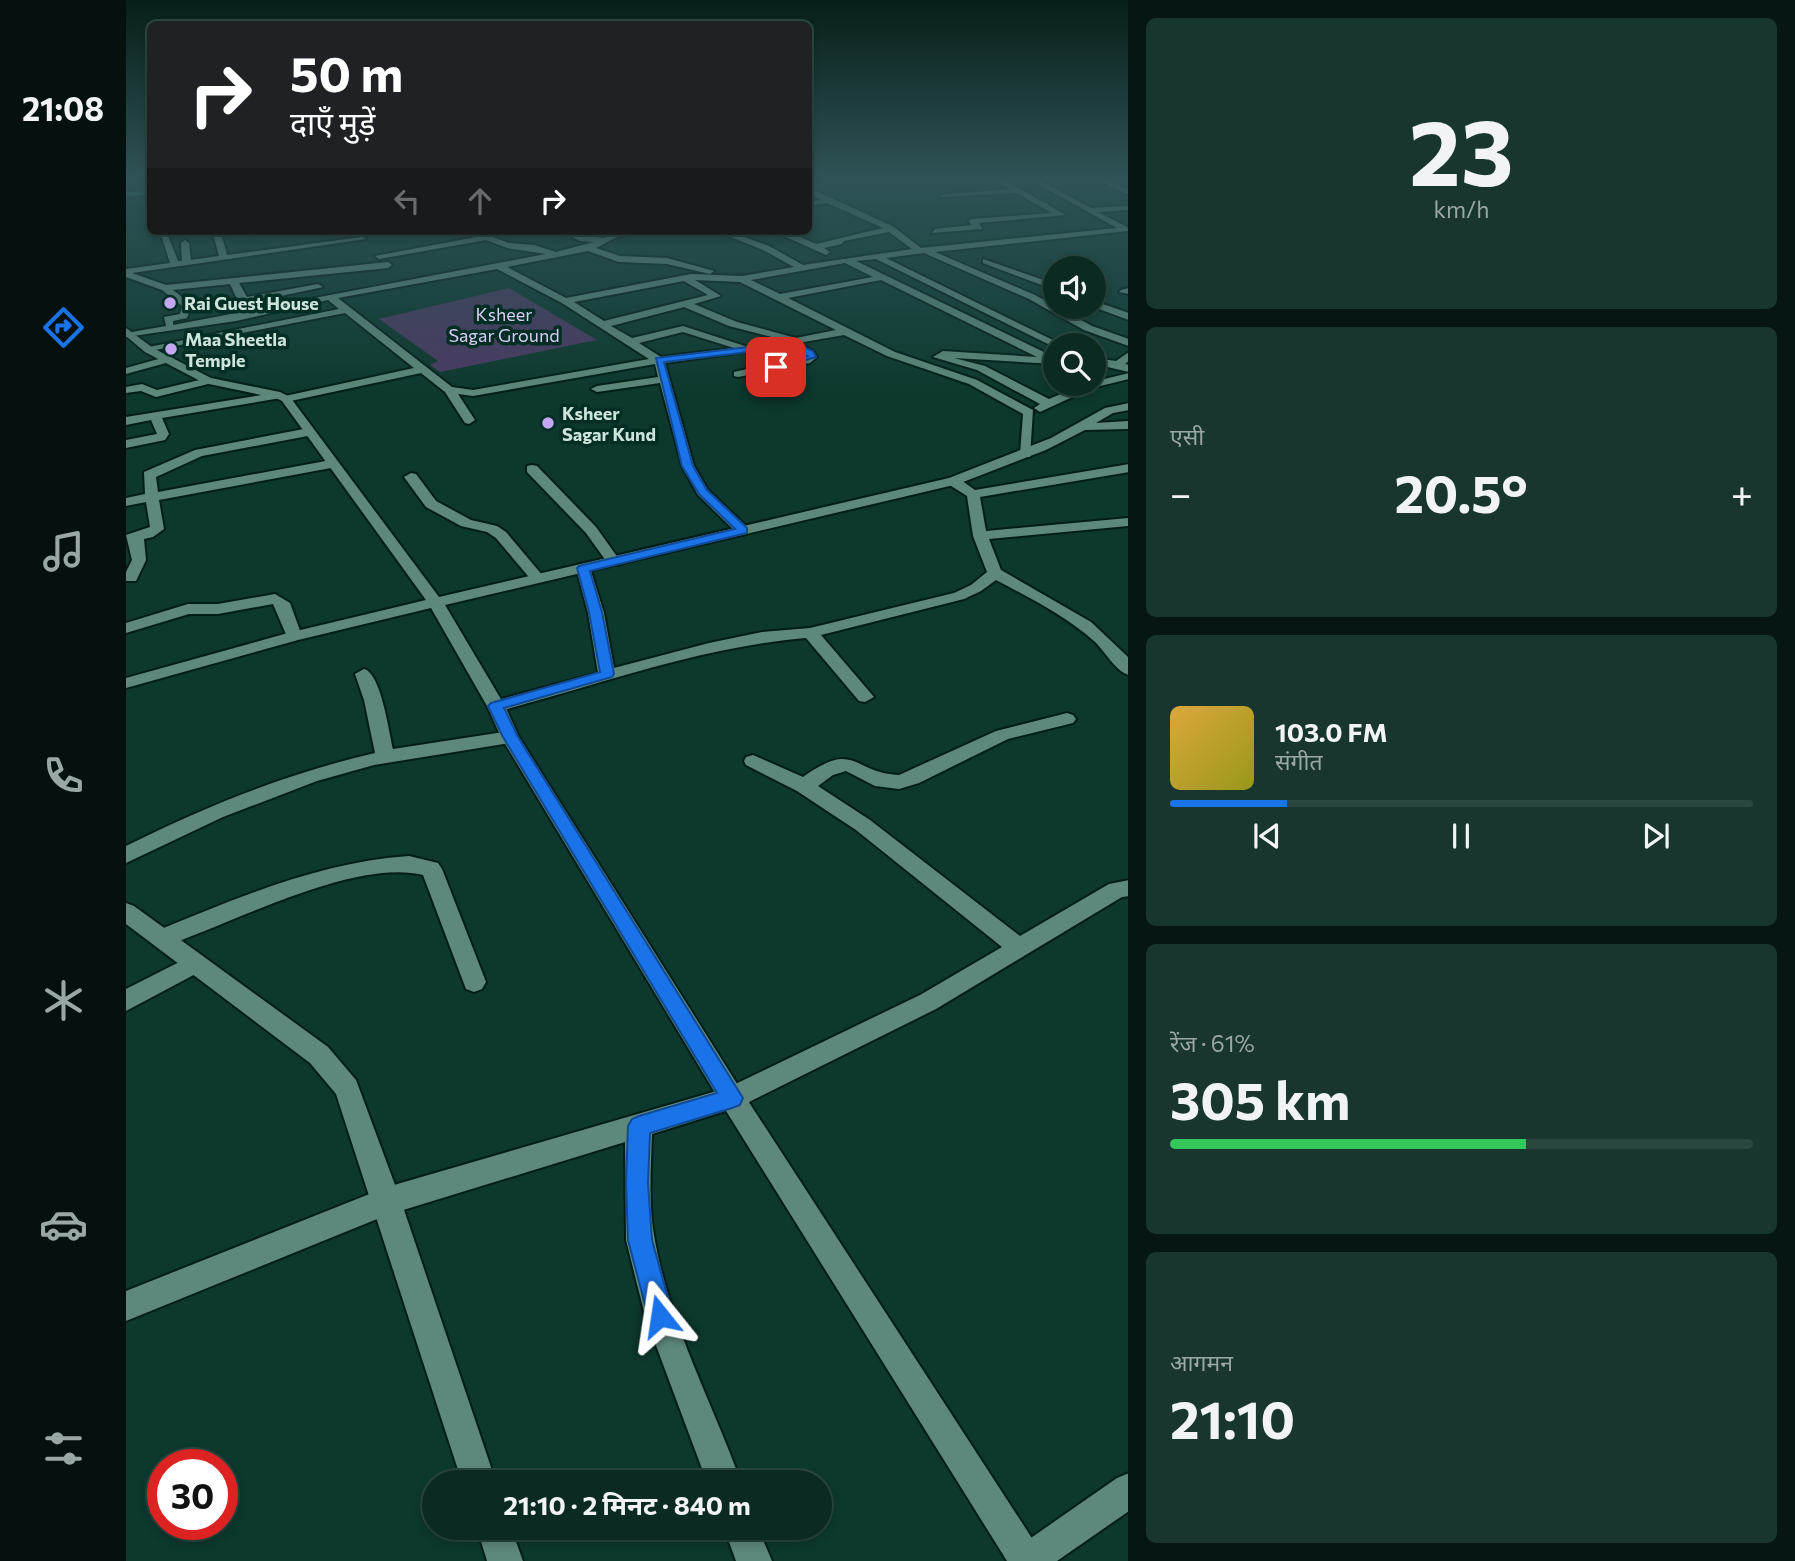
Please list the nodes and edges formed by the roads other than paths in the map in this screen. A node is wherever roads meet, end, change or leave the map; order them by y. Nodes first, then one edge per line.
1 (169, 249) edge
2 (186, 249) edge
3 (221, 249) edge
4 (279, 249) edge
5 (373, 249) edge
6 (420, 249) edge
7 (537, 249) edge
8 (581, 249) edge
9 (594, 249) edge
10 (768, 249) edge
11 (820, 249) edge
12 (921, 249) edge
13 (942, 249) edge
14 (924, 251) junction
15 (555, 255) junction
16 (379, 256) junction
17 (224, 258) junction
18 (880, 258) junction
19 (846, 261) junction
20 (986, 261) dead end
21 (187, 263) junction
22 (175, 265) junction
23 (388, 265) junction
24 (498, 267) junction
25 (802, 268) junction
26 (398, 271) junction
27 (126, 273) edge
28 (685, 278) junction
29 (880, 278) junction
30 (744, 279) junction
31 (232, 281) junction
32 (349, 281) dead end
33 (415, 281) junction
34 (1043, 282) edge
35 (326, 285) dead end
36 (165, 288) junction
37 (607, 293) junction
38 (330, 297) junction
39 (780, 297) junction
40 (565, 301) junction
41 (687, 305) junction
42 (1106, 309) edge
43 (347, 310) junction
44 (652, 313) junction
45 (1128, 317) edge
46 (632, 318) junction
47 (602, 325) junction
48 (170, 327) junction
49 (846, 331) junction
50 (128, 333) edge
51 (664, 333) junction
52 (1043, 338) edge
53 (792, 341) junction
54 (629, 342) junction
55 (1128, 343) edge
56 (748, 350) junction
57 (159, 355) junction
58 (1043, 355) edge
59 (1128, 355) edge
60 (1043, 359) edge
61 (659, 360) junction
62 (1123, 367) edge
63 (421, 370) junction
64 (126, 371) edge
65 (738, 374) dead end
66 (1128, 376) edge
67 (664, 379) junction
68 (1106, 379) edge
69 (208, 381) junction
70 (597, 389) dead end
71 (126, 390) edge
72 (449, 390) junction
73 (1066, 396) edge
74 (283, 397) junction
75 (1049, 404) junction
76 (1128, 406) edge
77 (1029, 413) junction
78 (156, 418) junction
79 (469, 420) dead end
80 (126, 421) edge
81 (1128, 425) edge
82 (1082, 428) junction
83 (309, 432) junction
84 (126, 444) edge
85 (1026, 454) junction
86 (331, 464) junction
87 (1128, 468) edge
88 (532, 469) dead end
89 (411, 477) dead end
90 (953, 481) junction
91 (973, 494) junction
92 (150, 497) junction
93 (126, 502) edge
94 (1128, 522) edge
95 (743, 531) junction
96 (980, 536) junction
97 (131, 538) edge
98 (614, 562) junction
99 (583, 568) junction
100 (995, 573) junction
101 (131, 578) dead end
102 (538, 579) junction
103 (435, 601) junction
104 (126, 628) edge
105 (810, 633) junction
106 (294, 636) junction
107 (1128, 670) edge
108 (364, 674) dead end
109 (607, 674) junction
110 (126, 683) edge
111 (864, 697) dead end
112 (496, 706) junction
113 (1067, 719) dead end
114 (510, 737) junction
115 (385, 757) junction
116 (753, 761) dead end
117 (804, 786) junction
118 (126, 855) edge
119 (1128, 887) edge
120 (126, 912) edge
121 (162, 938) junction
122 (1019, 948) junction
123 (195, 963) junction
124 (474, 982) dead end
125 (126, 1001) edge
126 (732, 1098) junction
127 (639, 1126) junction
128 (387, 1201) junction
129 (126, 1306) edge
130 (475, 1470) edge
131 (719, 1470) edge
132 (1128, 1490) edge
133 (498, 1540) edge
134 (746, 1540) edge
135 (505, 1561) edge
136 (754, 1561) edge
137 (1027, 1561) edge

1 - 22 street
2 - 21 street
3 - 17 street
4 - 17 street
5 - 16 street
6 - 16 street
7 - 15 street
8 - 15 street
9 - 30 street
10 - 25 street
11 - 19 street
12 - 14 street
13 - 14 street
14 - 18 street
14 - 55 street
15 - 24 street
16 - 23 street
17 - 21 street
18 - 19 street
18 - 52 street
19 - 25 street
19 - 29 street
20 - 34 street
21 - 22 street
22 - 27 street
23 - 26 street
23 - 31 street
24 - 33 street
24 - 40 street
25 - 30 street
26 - 32 street
26 - 33 street
27 - 36 street
28 - 30 street
28 - 37 street
28 - 41 street
29 - 39 street
29 - 58 street
30 - 39 street
31 - 35 street
31 - 36 street
33 - 38 street
36 - 48 street
37 - 40 street
37 - 44 street
38 - 43 street
38 - 48 street
39 - 49 street
40 - 47 street
41 - 44 street
41 - 53 street
42 - 45 street
43 - 57 street
43 - 63 street
44 - 46 street
46 - 47 street
46 - 51 street
47 - 54 street
48 - 50 street
49 - 53 street
49 - 77 street
50 - 57 street
51 - 54 street
51 - 56 street
53 - 56 street
53 - 65 street
54 - 61 street
56 - 61 street
57 - 64 street
57 - 69 street
59 - 62 street
60 - 75 street
61 - 67 street
61 - 72 street
63 - 72 street
63 - 74 street
66 - 68 street
67 - 70 street
67 - 95 street
69 - 71 street
69 - 74 street
72 - 79 street
73 - 75 street
74 - 78 street
74 - 83 street
75 - 77 street
76 - 82 street
77 - 85 street
78 - 80 street
78 - 84 street
81 - 82 street
82 - 85 street
83 - 86 street
83 - 92 street
85 - 90 street
86 - 92 street
86 - 103 street
87 - 91 street
88 - 98 street
89 - 102 street
90 - 91 street
90 - 95 street
91 - 96 street
92 - 93 street
92 - 97 street
94 - 96 street
95 - 98 street
96 - 100 street
97 - 101 street
98 - 99 street
99 - 102 street
99 - 109 street
100 - 105 street
100 - 107 street
102 - 103 street
103 - 106 street
103 - 112 street
104 - 106 street
105 - 109 street
105 - 111 street
106 - 110 street
108 - 115 street
109 - 112 street
112 - 114 street
113 - 117 street
114 - 115 street
114 - 126 street
115 - 118 street
116 - 117 street
117 - 122 street
119 - 122 street
120 - 121 street
121 - 123 street
121 - 124 street
122 - 126 street
123 - 125 street
123 - 128 street
126 - 127 street
126 - 137 street
127 - 128 street
127 - 131 street
128 - 129 street
128 - 130 street
132 - 137 street
133 - 135 street
134 - 136 street

